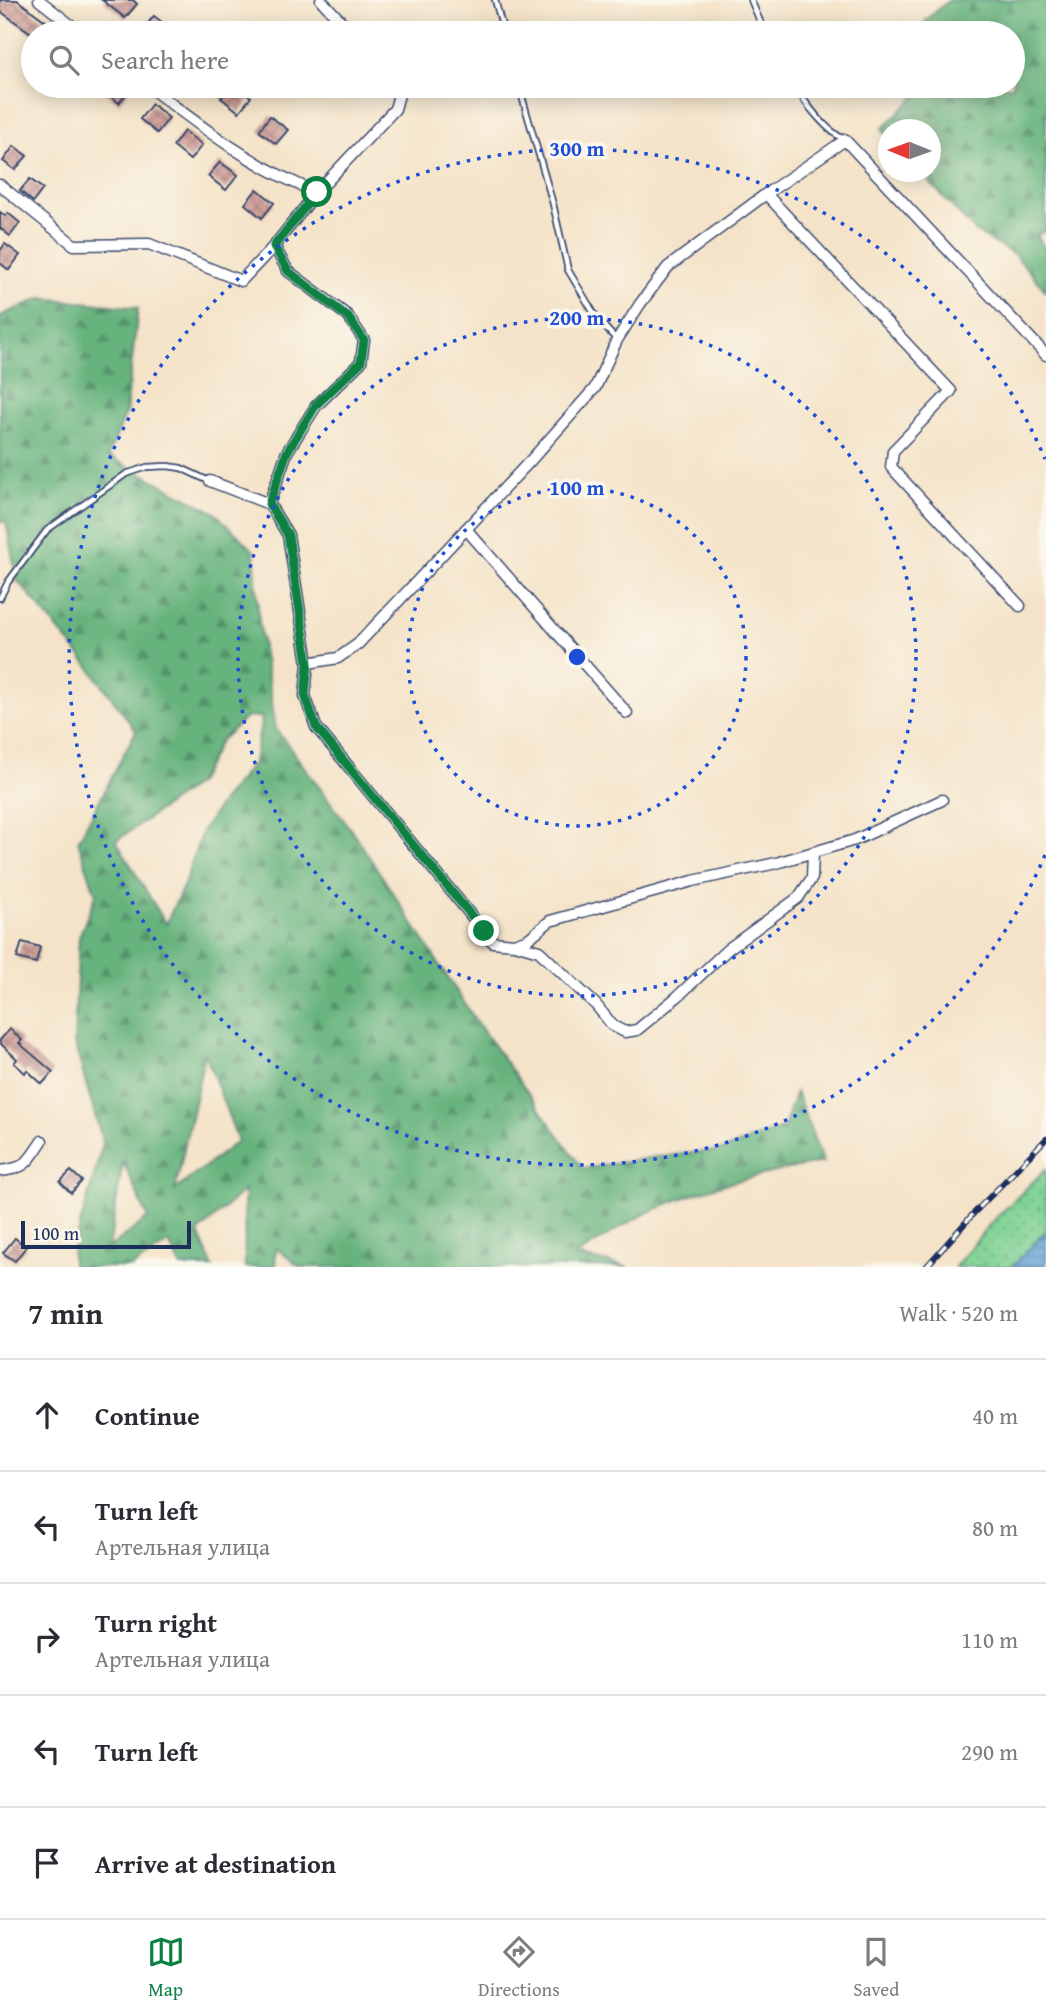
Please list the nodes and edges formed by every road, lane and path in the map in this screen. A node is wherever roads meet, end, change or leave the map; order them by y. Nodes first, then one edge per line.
1 (39, 0) edge
2 (321, 0) edge
3 (495, 0) edge
4 (751, 0) edge
5 (66, 21) edge
6 (341, 21) edge
7 (501, 21) edge
8 (760, 21) edge
9 (165, 98) edge
10 (398, 98) edge
11 (522, 98) edge
12 (802, 98) edge
13 (845, 140) junction
14 (0, 186) edge
15 (317, 192) junction
16 (766, 194) junction
17 (274, 246) junction
18 (617, 340) junction
19 (1046, 355) edge
20 (210, 481) joint
21 (269, 504) junction
22 (466, 529) junction
23 (0, 598) edge
24 (1020, 606) dead end
25 (308, 663) junction
26 (627, 713) dead end
27 (942, 800) dead end
28 (813, 852) junction
29 (514, 944) junction
30 (42, 1141) dead end
31 (0, 1171) edge

1 - 5 street
2 - 6 street
3 - 7 lane
4 - 8 lane
9 - 15 street
10 - 15 street
11 - 18 lane
12 - 13 lane
13 - 16 street
13 - 19 street
14 - 17 street
15 - 17 street
16 - 18 street
16 - 24 street
17 - 21 street
18 - 22 street
20 - 21 street
20 - 23 lane
21 - 25 street
22 - 25 street
22 - 26 street
25 - 29 street
27 - 28 street
28 - 29 street
28 - 29 street
30 - 31 street

